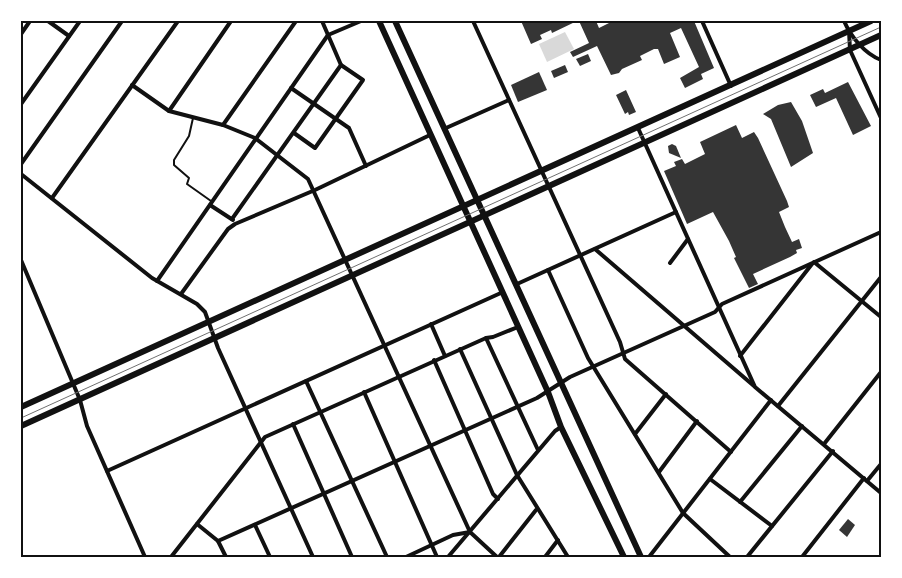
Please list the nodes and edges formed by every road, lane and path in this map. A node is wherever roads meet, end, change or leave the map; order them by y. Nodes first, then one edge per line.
1 (30, 21) edge
2 (48, 21) edge
3 (80, 21) edge
4 (122, 21) edge
5 (178, 21) edge
6 (231, 21) edge
7 (296, 21) edge
8 (322, 21) edge
9 (361, 21) edge
10 (379, 21) edge
11 (395, 21) edge
12 (473, 21) edge
13 (702, 21) edge
14 (844, 21) edge
15 (871, 21) edge
16 (849, 31) junction
17 (21, 34) edge
18 (328, 35) junction
19 (881, 35) edge
20 (69, 36) junction
21 (860, 44) junction
22 (850, 50) junction
23 (881, 60) edge
24 (341, 65) junction
25 (132, 85) junction
26 (731, 86) junction
27 (291, 88) junction
28 (509, 100) junction
29 (21, 104) edge
30 (314, 104) junction
31 (169, 112) junction
32 (193, 118) junction
33 (881, 118) edge
34 (335, 119) junction
35 (223, 125) junction
36 (446, 128) junction
37 (638, 128) junction
38 (294, 133) junction
39 (430, 135) junction
40 (255, 138) junction
41 (645, 143) junction
42 (278, 155) junction
43 (21, 164) edge
44 (366, 166) junction
45 (542, 171) junction
46 (21, 174) edge
47 (549, 187) junction
48 (314, 190) junction
49 (52, 198) junction
50 (478, 201) junction
51 (211, 203) junction
52 (463, 207) junction
53 (676, 212) junction
54 (485, 216) junction
55 (232, 219) junction
56 (471, 223) junction
57 (235, 224) junction
58 (881, 232) edge
59 (688, 239) junction
60 (595, 249) junction
61 (580, 256) junction
62 (21, 260) edge
63 (346, 260) junction
64 (814, 262) junction
65 (670, 263) dead end
66 (548, 270) junction
67 (353, 277) junction
68 (881, 277) edge
69 (158, 281) junction
70 (517, 284) junction
71 (503, 292) junction
72 (182, 294) junction
73 (862, 301) junction
74 (719, 307) junction
75 (881, 317) edge
76 (209, 322) junction
77 (431, 324) junction
78 (683, 326) junction
79 (518, 327) junction
80 (215, 338) junction
81 (486, 338) junction
82 (385, 345) junction
83 (460, 349) junction
84 (622, 352) junction
85 (445, 356) junction
86 (740, 356) junction
87 (434, 360) junction
88 (593, 368) junction
89 (881, 372) edge
90 (400, 375) junction
91 (306, 381) junction
92 (73, 383) junction
93 (562, 383) junction
94 (755, 387) junction
95 (364, 392) junction
96 (548, 392) junction
97 (666, 394) junction
98 (80, 400) junction
99 (771, 400) junction
100 (778, 406) junction
101 (21, 407) edge
102 (518, 407) junction
103 (246, 408) junction
104 (321, 412) junction
105 (492, 418) junction
106 (697, 422) junction
107 (293, 424) junction
108 (21, 426) edge
109 (561, 426) junction
110 (802, 426) junction
111 (464, 431) junction
112 (635, 434) junction
113 (260, 442) junction
114 (824, 444) junction
115 (432, 445) junction
116 (538, 450) junction
117 (832, 451) junction
118 (731, 452) junction
119 (395, 462) junction
120 (881, 464) edge
121 (107, 471) junction
122 (659, 472) junction
123 (517, 475) junction
124 (710, 479) junction
125 (353, 480) junction
126 (866, 480) junction
127 (881, 493) edge
128 (324, 494) junction
129 (498, 499) junction
130 (740, 502) junction
131 (292, 508) junction
132 (536, 510) junction
133 (684, 513) junction
134 (197, 524) junction
135 (255, 525) junction
136 (772, 526) junction
137 (470, 532) junction
138 (558, 540) junction
139 (218, 541) junction
140 (432, 545) junction
141 (145, 557) edge
142 (170, 557) edge
143 (226, 557) edge
144 (270, 557) edge
145 (313, 557) edge
146 (352, 557) edge
147 (387, 557) edge
148 (406, 557) edge
149 (436, 557) edge
150 (448, 557) edge
151 (498, 557) edge
152 (545, 557) edge
153 (568, 557) edge
154 (624, 557) edge
155 (641, 557) edge
156 (650, 557) edge
157 (730, 557) edge
158 (746, 557) edge
159 (802, 557) edge

1 - 17 street
2 - 20 street
3 - 20 street
4 - 43 street
5 - 25 street
6 - 31 street
7 - 35 street
8 - 18 street
9 - 18 street
10 - 39 main road
11 - 36 main road
12 - 28 street
13 - 26 street
14 - 16 street
15 - 16 main road
16 - 21 street
16 - 22 street
16 - 26 main road
18 - 24 street
18 - 27 street
19 - 21 main road
20 - 29 street
21 - 22 main road
21 - 23 street
22 - 33 street
22 - 41 main road
24 - 30 street
24 - 34 street
25 - 31 street
25 - 49 street
26 - 37 main road
27 - 30 street
27 - 40 street
28 - 36 street
28 - 45 street
30 - 34 street
30 - 38 street
31 - 32 street
32 - 35 street
32 - 51 lane
34 - 38 street
34 - 44 street
35 - 40 street
36 - 50 main road
37 - 41 street
37 - 45 main road
38 - 42 street
39 - 44 street
39 - 52 main road
40 - 42 street
40 - 51 street
41 - 47 main road
41 - 53 street
42 - 48 street
42 - 55 street
44 - 48 street
45 - 47 street
45 - 50 main road
46 - 49 street
47 - 54 main road
47 - 61 street
48 - 57 street
48 - 63 street
49 - 69 street
50 - 52 main road
50 - 54 main road
51 - 55 street
51 - 69 street
52 - 56 main road
52 - 63 main road
53 - 59 street
53 - 60 street
54 - 56 main road
54 - 70 main road
55 - 57 street
56 - 67 main road
56 - 71 main road
57 - 72 street
58 - 64 street
59 - 65 street
59 - 74 street
60 - 61 street
60 - 78 street
61 - 66 street
61 - 84 street
62 - 92 street
63 - 67 street
63 - 76 main road
64 - 73 street
64 - 74 street
64 - 86 street
66 - 70 street
66 - 88 street
67 - 80 main road
67 - 82 street
68 - 73 street
69 - 72 street
70 - 93 main road
71 - 77 street
71 - 79 main road
72 - 76 street
73 - 75 street
73 - 100 street
74 - 78 street
74 - 86 street
76 - 80 street
76 - 92 main road
77 - 82 street
77 - 85 street
78 - 84 street
78 - 94 street
79 - 81 street
79 - 96 main road
80 - 98 main road
80 - 103 street
81 - 83 street
81 - 102 street
82 - 90 street
82 - 91 street
83 - 85 street
83 - 105 street
84 - 88 street
84 - 97 street
85 - 87 street
86 - 94 street
87 - 90 street
87 - 111 street
88 - 93 street
88 - 112 street
89 - 114 street
90 - 95 street
90 - 115 street
91 - 103 street
91 - 104 street
92 - 98 street
92 - 101 main road
93 - 96 street
93 - 155 main road
94 - 99 street
95 - 104 street
95 - 119 street
96 - 102 street
96 - 109 main road
97 - 106 street
97 - 112 street
98 - 108 main road
98 - 121 street
99 - 100 street
99 - 118 street
100 - 110 street
102 - 105 street
102 - 116 street
103 - 113 street
103 - 121 street
104 - 107 street
104 - 125 street
105 - 111 street
105 - 123 street
106 - 118 street
106 - 122 street
107 - 113 street
107 - 128 street
109 - 116 street
109 - 154 main road
110 - 114 street
110 - 130 street
111 - 115 street
111 - 129 street
112 - 122 street
113 - 131 street
113 - 134 street
114 - 117 street
115 - 119 street
115 - 137 street
116 - 123 street
117 - 126 street
117 - 136 street
118 - 124 street
119 - 125 street
119 - 140 street
120 - 126 street
121 - 141 street
122 - 133 street
123 - 129 street
123 - 132 street
124 - 130 street
124 - 133 street
125 - 128 street
125 - 147 street
126 - 127 street
126 - 159 street
128 - 131 street
128 - 146 street
129 - 137 street
130 - 136 street
131 - 135 street
131 - 145 street
132 - 138 street
132 - 151 street
133 - 156 street
133 - 157 street
134 - 139 street
134 - 142 street
135 - 139 street
135 - 144 street
136 - 158 street
137 - 140 street
137 - 150 street
137 - 151 street
138 - 152 street
138 - 153 street
139 - 143 street
140 - 148 street
140 - 149 street

